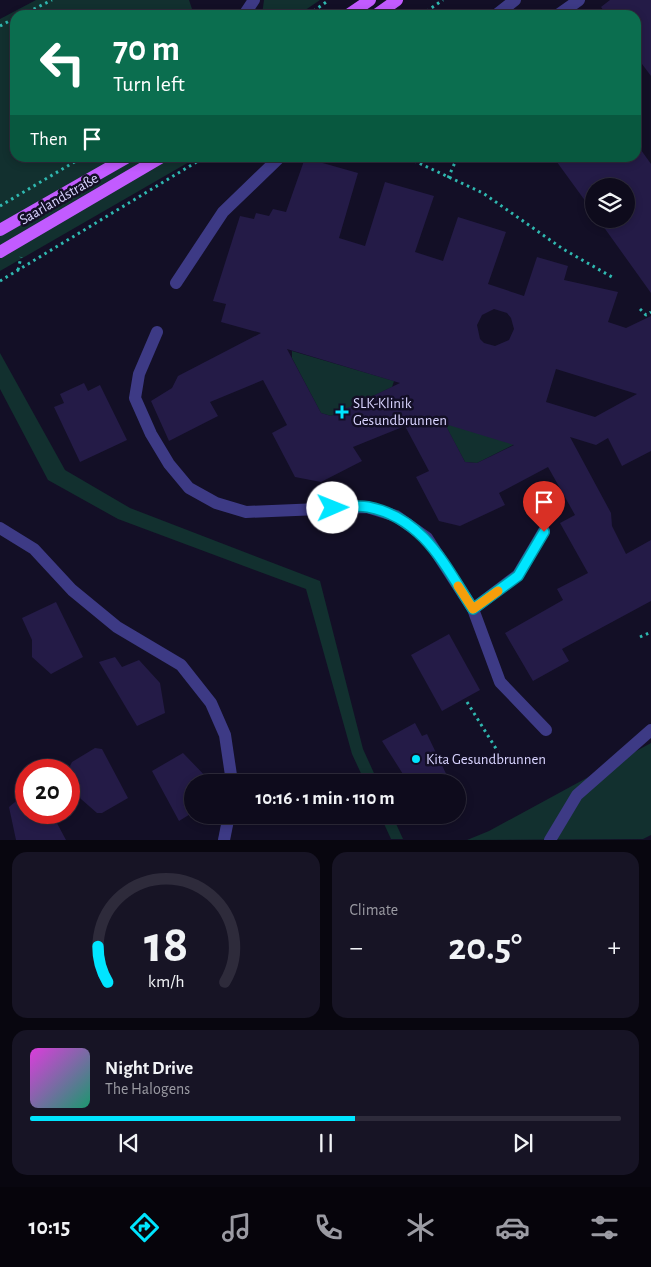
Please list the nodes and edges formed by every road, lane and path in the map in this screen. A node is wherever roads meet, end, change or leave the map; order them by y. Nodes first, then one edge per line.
1 (52, 0) edge
2 (329, 0) edge
3 (370, 0) edge
4 (397, 0) edge
5 (443, 0) edge
6 (515, 0) edge
7 (579, 0) edge
8 (32, 10) edge
9 (315, 10) edge
10 (355, 10) edge
11 (383, 10) edge
12 (428, 10) edge
13 (502, 10) edge
14 (565, 10) edge
15 (74, 162) edge
16 (119, 162) edge
17 (153, 162) edge
18 (196, 162) edge
19 (275, 162) edge
20 (416, 162) edge
21 (454, 162) edge
22 (448, 178) junction
23 (0, 206) edge
24 (0, 230) edge
25 (0, 252) edge
26 (612, 277) dead end
27 (0, 281) edge
28 (176, 283) dead end
29 (640, 309) dead end
30 (651, 312) edge
31 (157, 332) dead end
32 (0, 528) edge
33 (544, 532) dead end
34 (473, 609) junction
35 (651, 632) edge
36 (640, 637) dead end
37 (467, 702) dead end
38 (546, 730) dead end
39 (651, 730) edge
40 (500, 755) dead end
41 (231, 774) edge
42 (228, 824) edge
43 (224, 840) edge
44 (550, 840) edge

1 - 8 path
2 - 9 path
3 - 10 main road
4 - 11 main road
5 - 12 path
6 - 13 street
7 - 14 street
15 - 23 path
16 - 24 main road, Saarlandstraße
17 - 25 main road, Saarlandstraße
18 - 27 path
19 - 28 street
20 - 22 path
21 - 22 path
22 - 26 path
29 - 30 path
31 - 34 street
32 - 41 street
33 - 34 street
34 - 38 street
35 - 36 path
37 - 40 path
39 - 44 street
42 - 43 street

